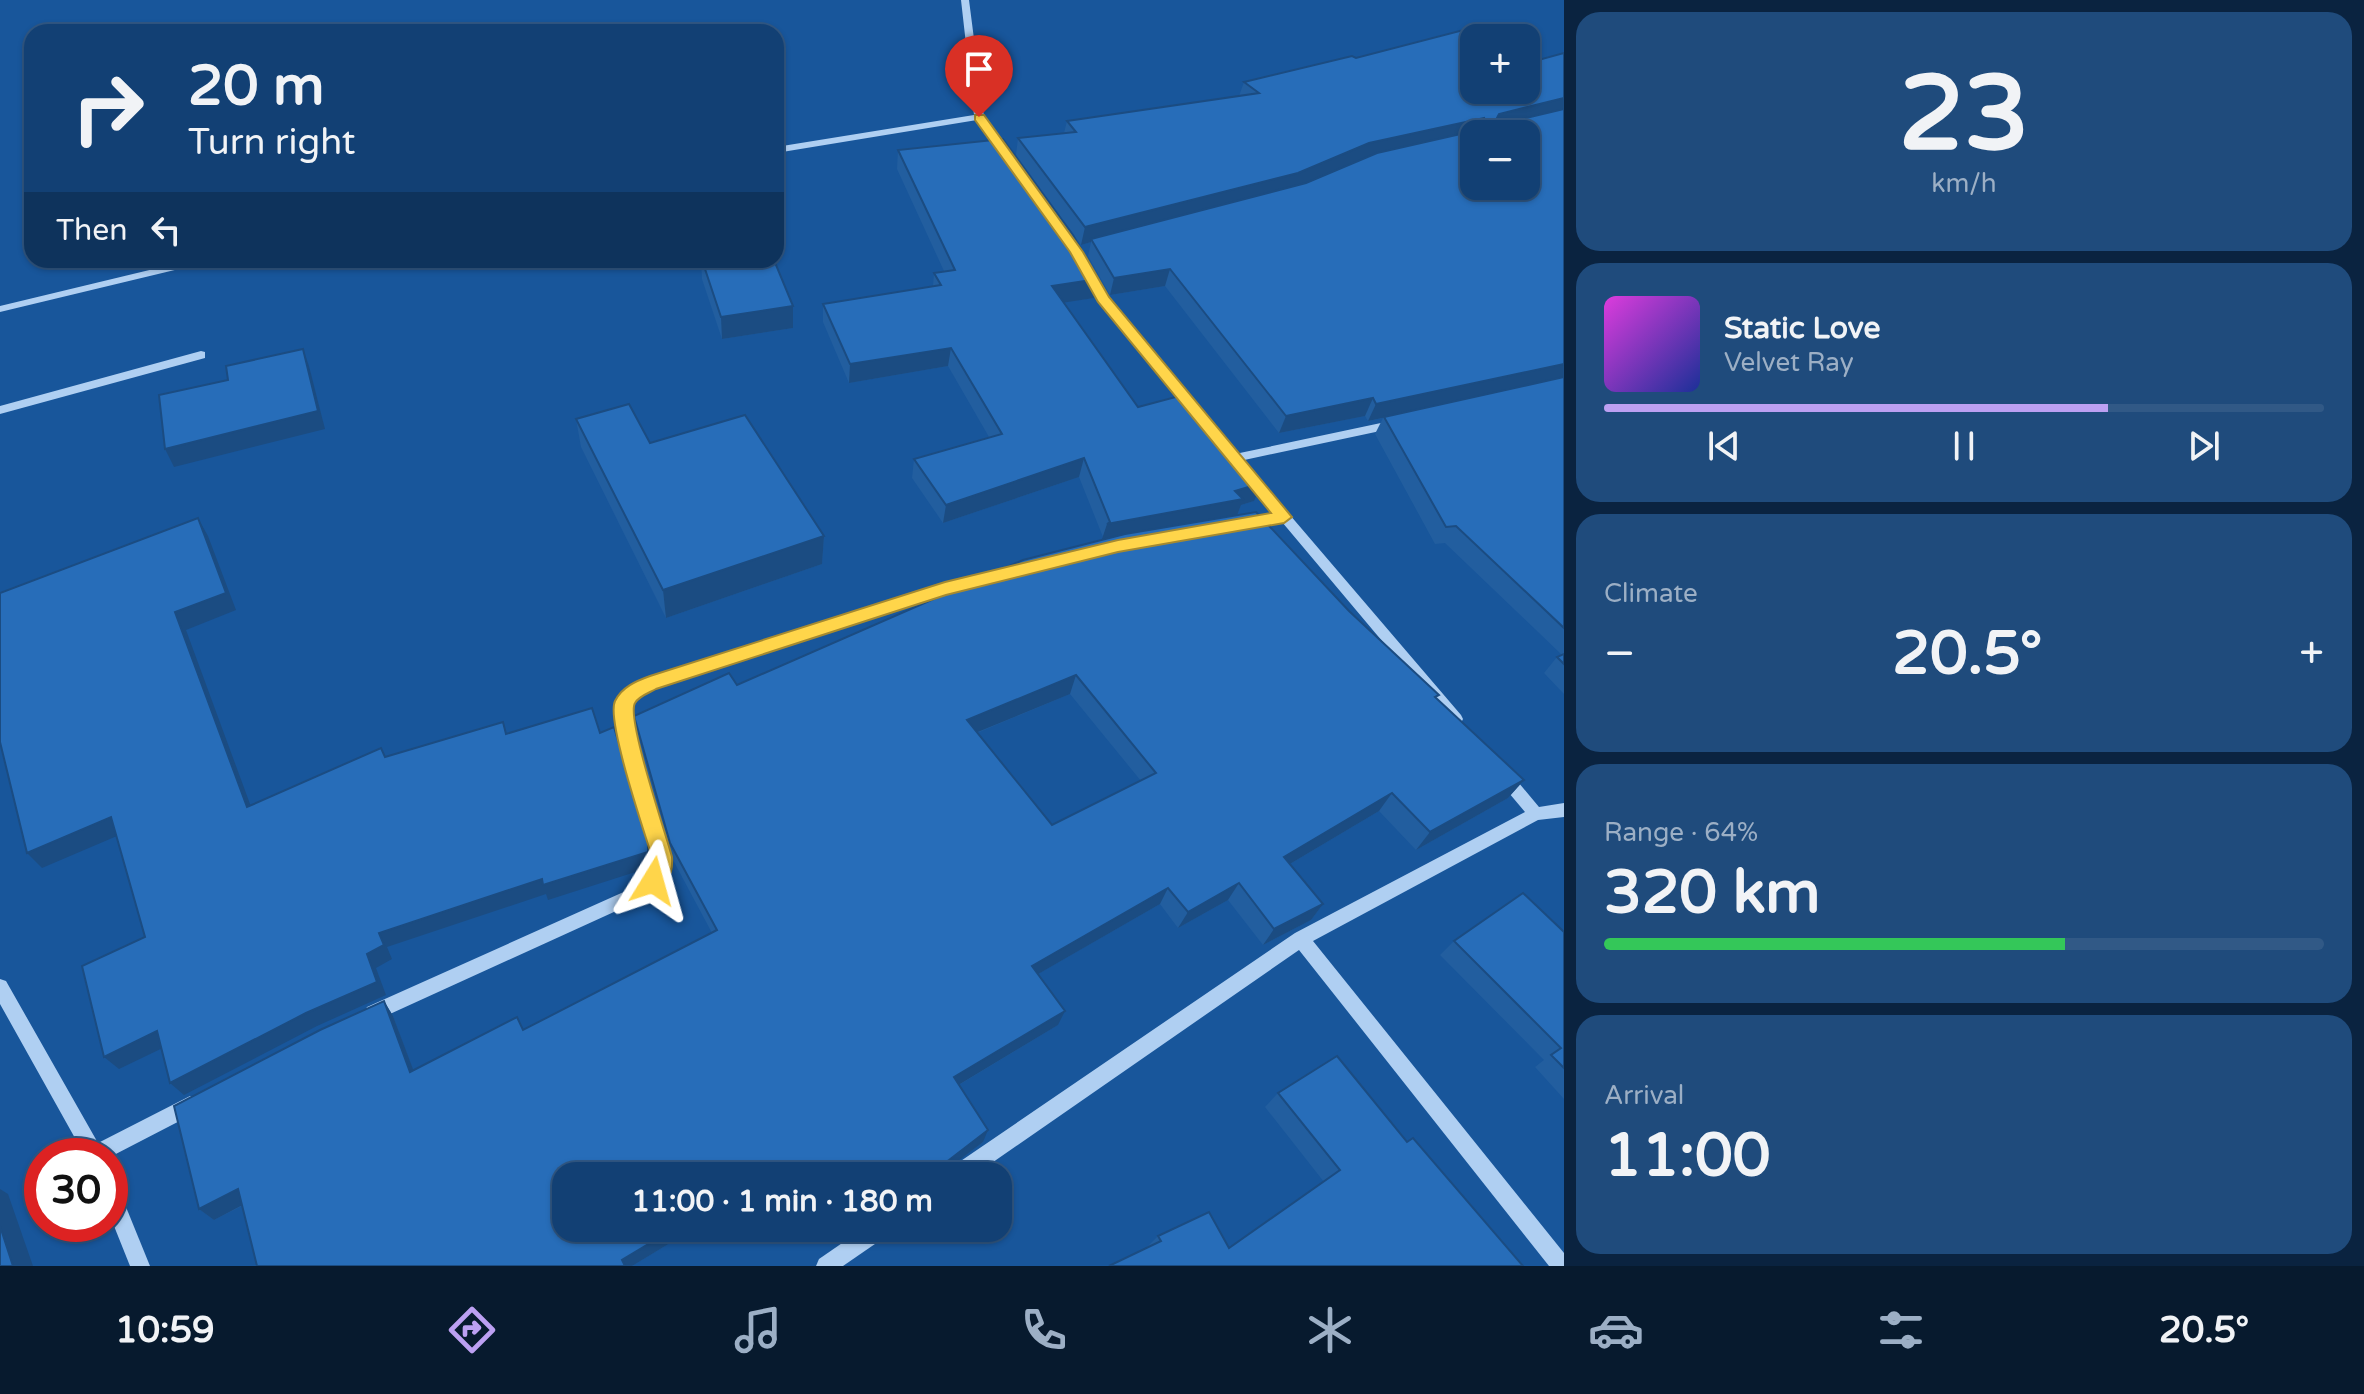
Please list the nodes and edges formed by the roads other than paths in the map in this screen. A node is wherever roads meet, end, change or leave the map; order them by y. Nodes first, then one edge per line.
1 (965, 0) edge
2 (979, 117) junction
3 (784, 149) edge
4 (1015, 166) edge
5 (1083, 264) edge
6 (171, 268) edge
7 (0, 309) edge
8 (201, 355) dead end
9 (0, 410) edge
10 (1204, 421) edge
11 (1408, 421) edge
12 (1225, 446) edge
13 (1235, 458) junction
14 (1284, 517) junction
15 (1239, 525) edge
16 (1003, 574) edge
17 (1466, 731) edge
18 (1496, 766) edge
19 (1564, 810) edge
20 (1536, 814) junction
21 (1301, 939) junction
22 (0, 987) edge
23 (352, 1023) edge
24 (203, 1099) edge
25 (85, 1138) edge
26 (128, 1139) edge
27 (976, 1162) edge
28 (127, 1242) edge
29 (861, 1242) edge
30 (135, 1264) edge
31 (826, 1266) edge
32 (1562, 1266) edge

1 - 2 street
2 - 3 street
2 - 4 street
5 - 10 street
6 - 7 street
8 - 9 street
11 - 13 street
12 - 13 street
13 - 14 street
14 - 15 street
14 - 17 street
16 - 23 street
18 - 20 street
19 - 20 street
20 - 21 street
21 - 27 street
21 - 32 street
22 - 25 street
24 - 26 street
28 - 30 street
29 - 31 street

